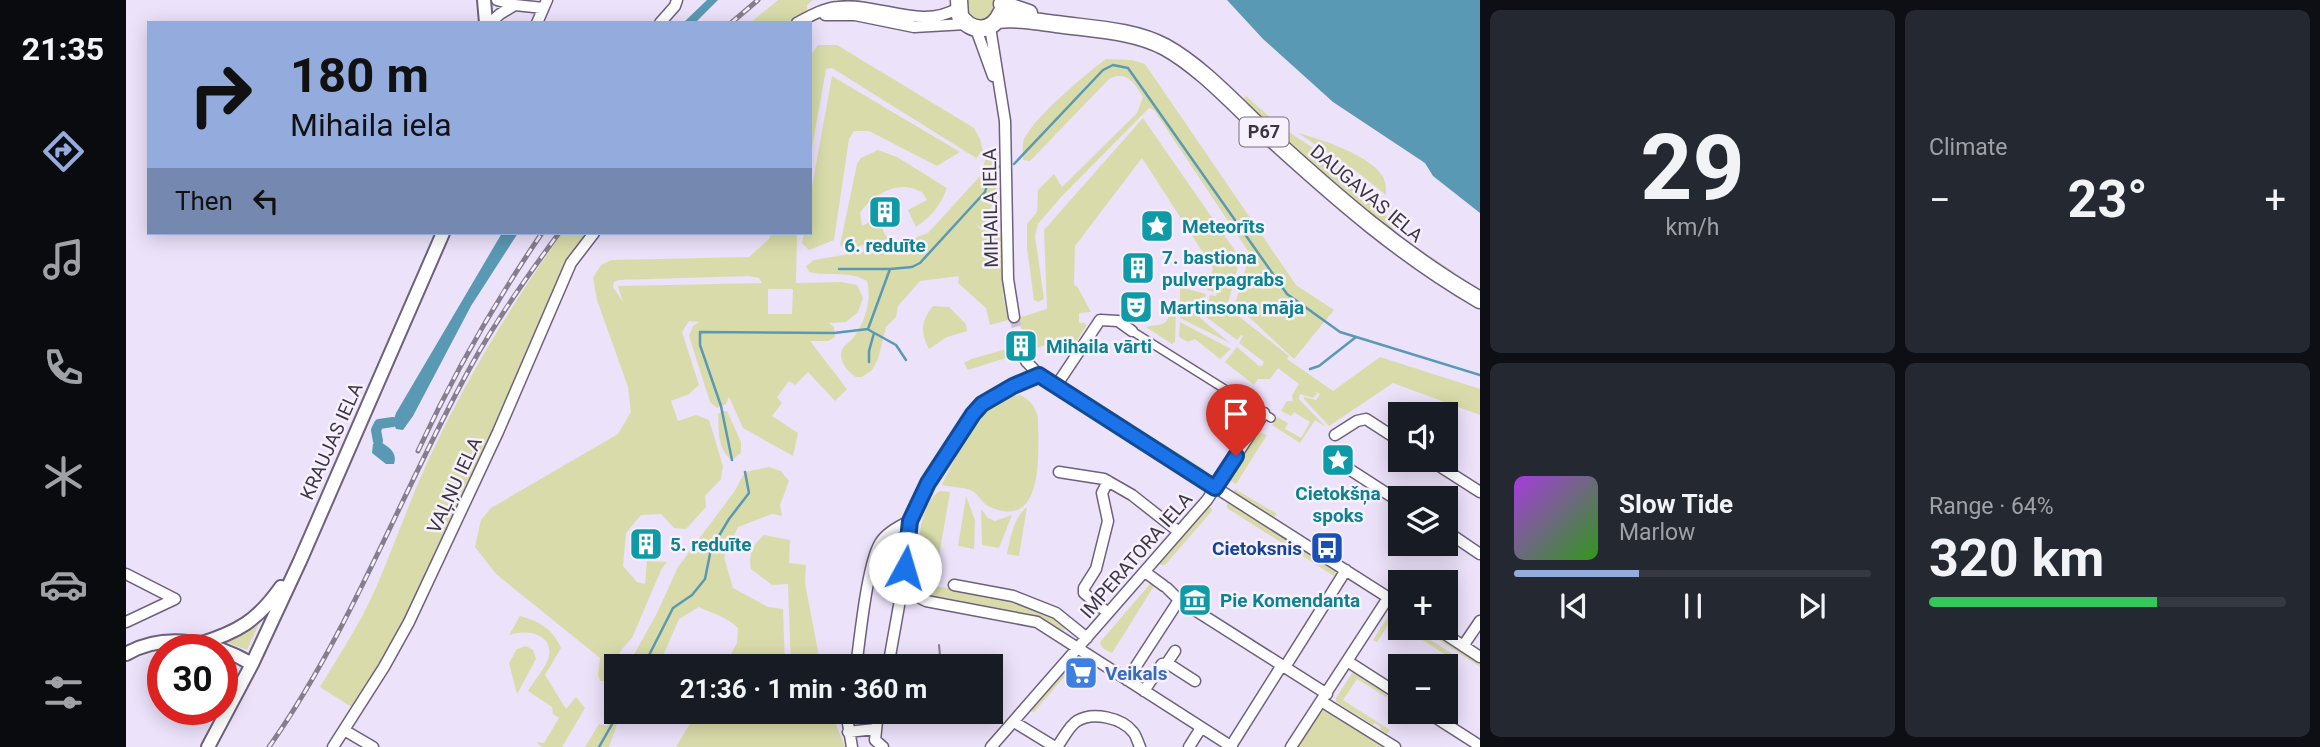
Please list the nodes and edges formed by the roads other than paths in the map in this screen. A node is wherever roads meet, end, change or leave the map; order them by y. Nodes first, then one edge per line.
1 (484, 0) edge
2 (497, 0) edge
3 (677, 0) edge
4 (523, 4) edge
5 (545, 4) edge
6 (958, 4) edge
7 (811, 16) junction
8 (989, 17) edge
9 (488, 21) edge
10 (490, 21) edge
11 (538, 21) edge
12 (662, 21) edge
13 (801, 21) edge
14 (442, 235) edge
15 (592, 235) edge
16 (1480, 300) edge
17 (1014, 317) tunnel mouth
18 (1132, 331) joint
19 (1021, 347) tunnel mouth
20 (1039, 375) junction
21 (1056, 386) junction
22 (1267, 415) joint
23 (1388, 433) edge
24 (1335, 435) dead end
25 (1349, 469) dead end
26 (1059, 472) dead end
27 (1449, 472) edge
28 (1108, 481) junction
29 (1215, 488) junction
30 (1480, 492) edge
31 (1388, 494) edge
32 (910, 521) junction
33 (1179, 532) junction
34 (1458, 539) edge
35 (1480, 554) edge
36 (300, 561) junction
37 (1346, 570) junction
38 (1145, 572) junction
39 (126, 574) edge
40 (954, 585) dead end
41 (910, 593) junction
42 (1388, 598) joint
43 (1179, 600) junction
44 (1108, 613) junction
45 (1480, 621) edge
46 (126, 622) edge
47 (230, 634) edge
48 (1087, 638) junction
49 (1454, 640) edge
50 (147, 645) edge
51 (1463, 646) junction
52 (1079, 649) junction
53 (1175, 651) dead end
54 (126, 654) edge
55 (858, 654) edge
56 (891, 654) edge
57 (238, 655) edge
58 (1480, 657) edge
59 (1347, 662) junction
60 (1167, 663) junction
61 (252, 664) junction
62 (1283, 666) junction
63 (1126, 680) junction
64 (1195, 681) dead end
65 (1388, 688) edge
66 (1144, 691) junction
67 (238, 693) edge
68 (1324, 698) junction
69 (1014, 722) junction
70 (847, 724) edge
71 (876, 724) edge
72 (1446, 724) edge
73 (221, 725) edge
74 (1201, 727) junction
75 (875, 729) junction
76 (848, 732) junction
77 (349, 733) junction
78 (1480, 746) edge
79 (208, 747) edge
80 (333, 747) edge
81 (373, 747) edge
82 (852, 747) edge
83 (883, 747) edge
84 (991, 747) edge
85 (1056, 747) edge
86 (1140, 747) edge
87 (1189, 747) edge
88 (1231, 747) edge
89 (1291, 747) edge
90 (1395, 747) edge

1 - 9 street
2 - 4 street
3 - 12 street
4 - 5 street
4 - 10 street
5 - 11 street
6 - 7 street
6 - 8 main road
7 - 8 street
7 - 13 street
8 - 16 main road, DAUGAVAS IELA / P67
8 - 17 street, MIHAILA IELA
14 - 36 street, KRAUJAS IELA
15 - 77 street, VAĻŅU IELA
18 - 21 street
18 - 22 street
19 - 20 street
20 - 21 street
20 - 32 street
21 - 29 street
22 - 29 street, IMPERATORA IELA
23 - 24 street
25 - 31 street
26 - 28 street
27 - 30 street
28 - 33 street
28 - 44 street
29 - 33 street, IMPERATORA IELA
29 - 37 street
32 - 41 street
32 - 55 street
33 - 38 street, IMPERATORA IELA
34 - 35 street
36 - 47 street
36 - 61 street, KRAUJAS IELA
37 - 42 street
37 - 62 street
38 - 43 street
38 - 44 street, IMPERATORA IELA
39 - 46 street
40 - 48 street
41 - 52 street
41 - 56 street
42 - 59 street
43 - 62 street
43 - 63 street
44 - 48 street, IMPERATORA IELA
45 - 51 street
48 - 52 street, IMPERATORA IELA
49 - 51 street
50 - 54 street
51 - 58 street
52 - 63 street
52 - 69 street, IMPERATORA IELA
53 - 60 street
57 - 61 street
59 - 65 street
59 - 68 street
60 - 64 street
60 - 66 street
61 - 67 street, KRAUJAS IELA
62 - 68 street
62 - 88 street
63 - 66 street
66 - 74 street
68 - 89 street
68 - 90 street
69 - 84 street, IMPERATORA IELA
69 - 85 street
70 - 76 street
71 - 75 street
72 - 78 street
73 - 79 street, KRAUJAS IELA
74 - 87 street
74 - 88 street
75 - 76 street
75 - 83 street
76 - 82 street
77 - 80 street, VAĻŅU IELA
77 - 81 street
85 - 86 street

